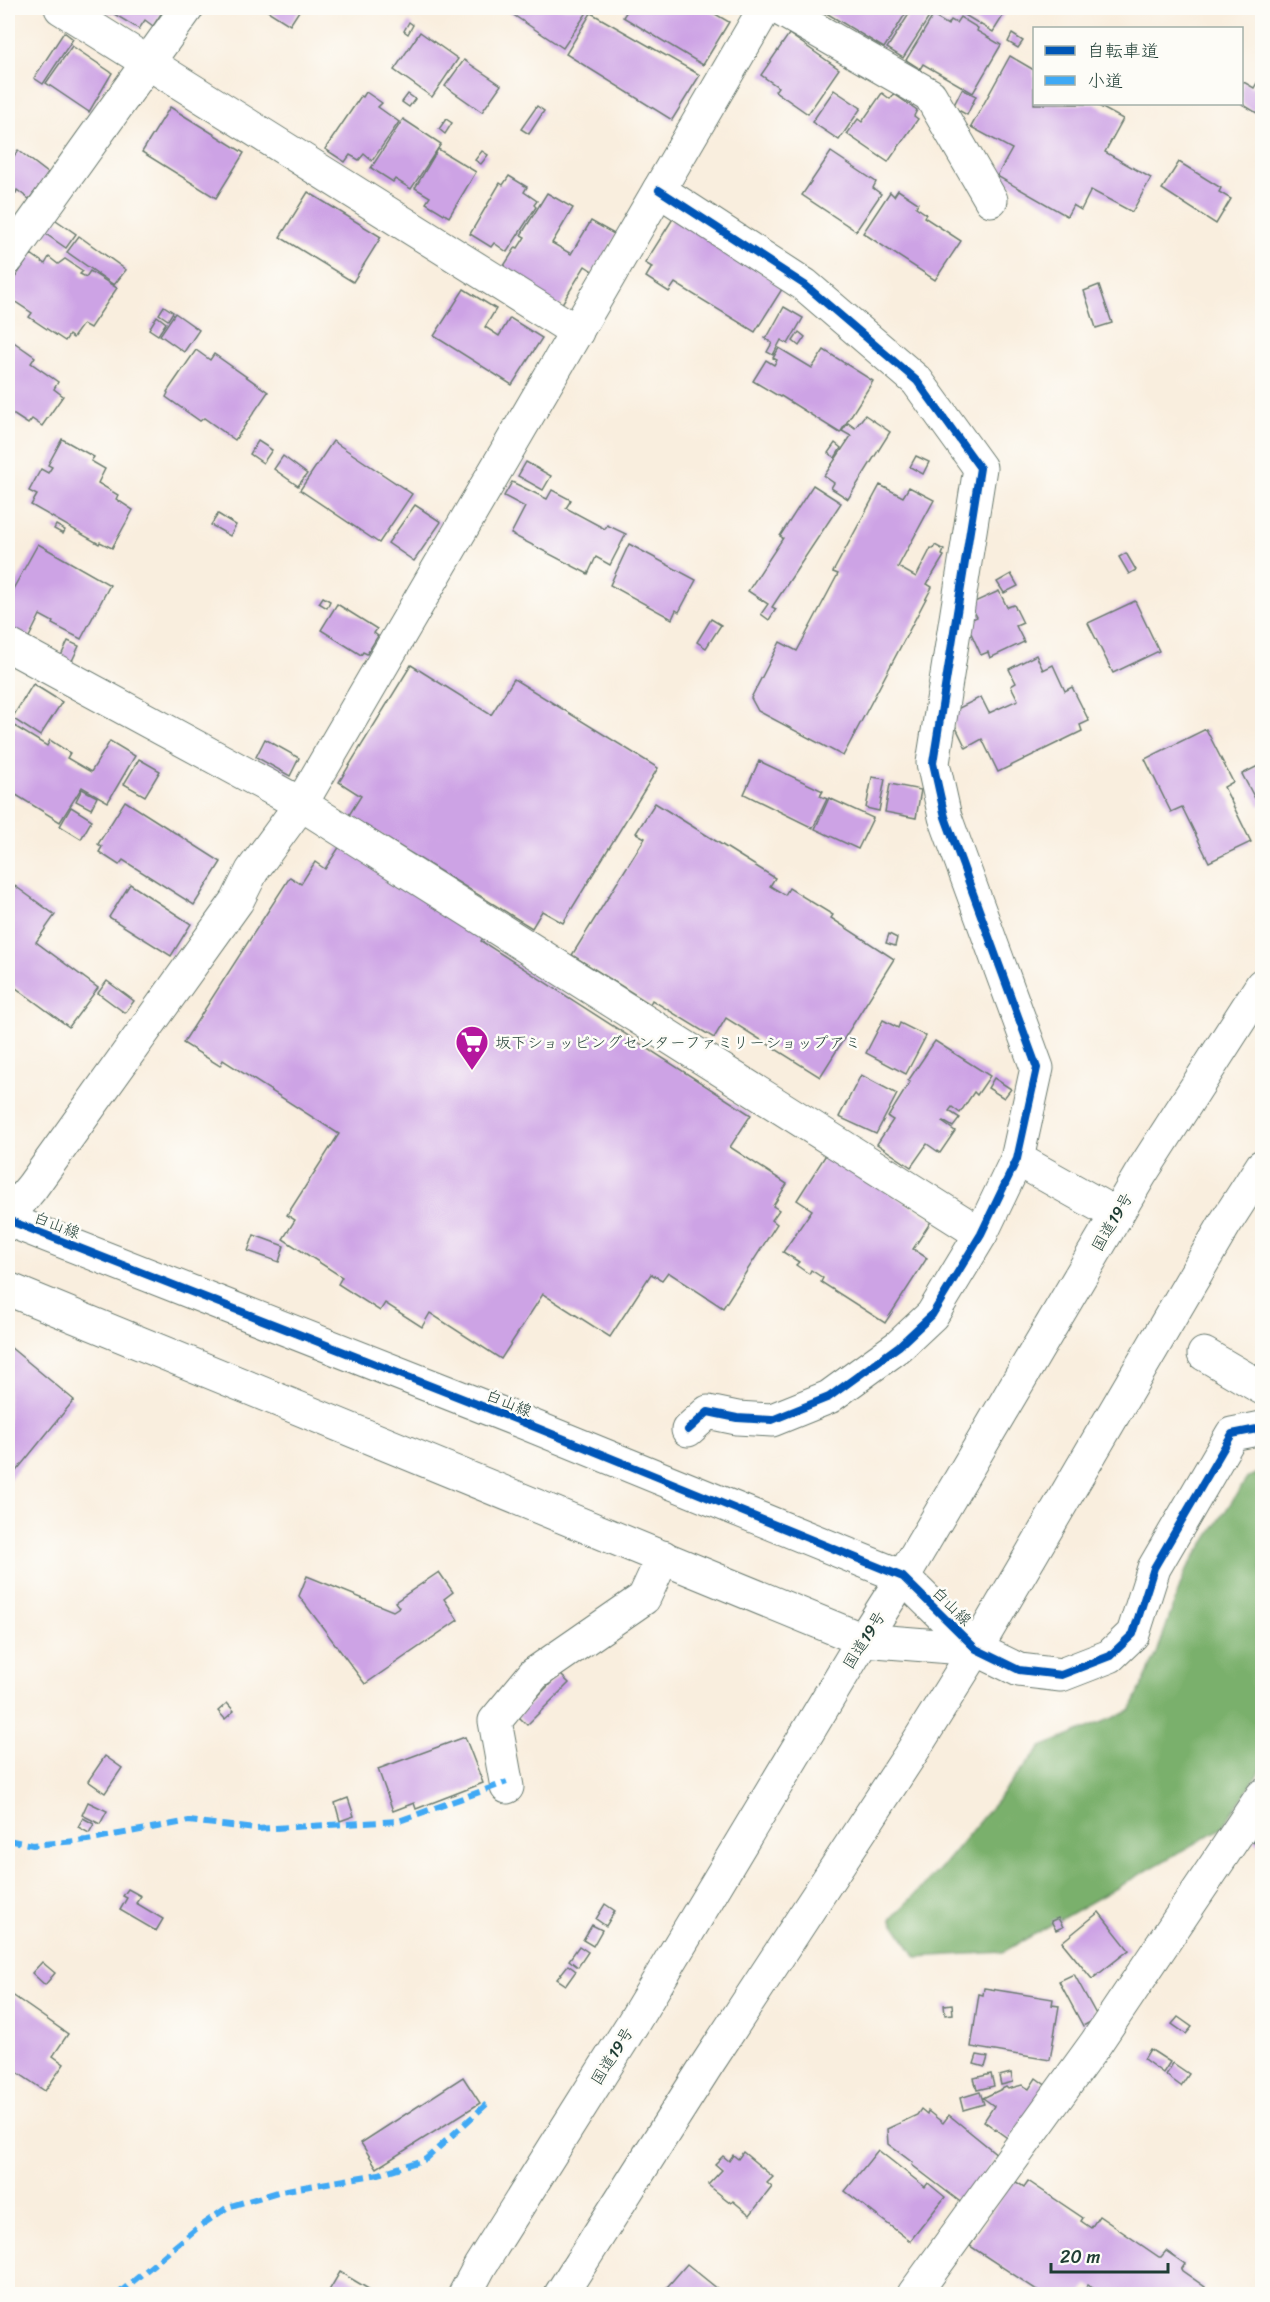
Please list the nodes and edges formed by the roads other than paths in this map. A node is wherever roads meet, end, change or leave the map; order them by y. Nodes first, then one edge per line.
1 (61, 8) edge
2 (188, 8) edge
3 (765, 8) edge
4 (778, 8) edge
5 (148, 63) junction
6 (659, 190) junction
7 (990, 200) dead end
8 (8, 258) edge
9 (577, 332) junction
10 (8, 645) edge
11 (301, 804) junction
12 (1263, 985) edge
13 (1017, 1159) junction
14 (1263, 1166) edge
15 (1117, 1215) junction
16 (8, 1218) edge
17 (981, 1234) junction
18 (8, 1289) edge
19 (1204, 1354) dead end
20 (1263, 1388) edge
21 (1263, 1428) edge
22 (688, 1430) dead end
23 (663, 1557) junction
24 (903, 1577) junction
25 (863, 1640) junction
26 (976, 1650) junction
27 (507, 1786) dead end
28 (1263, 1796) edge
29 (465, 2295) edge
30 (561, 2295) edge
31 (914, 2295) edge

1 - 5 main road
2 - 5 main road
3 - 6 main road
4 - 7 main road
5 - 8 main road
5 - 9 main road
6 - 9 main road
6 - 13 main road
9 - 11 main road
10 - 11 main road
11 - 16 main road
11 - 17 main road
12 - 15 main road, 国道19号
13 - 15 main road
13 - 17 main road
14 - 26 main road
15 - 24 main road, 国道19号
16 - 24 main road, 白山線
17 - 22 main road
18 - 23 main road, 白山線
19 - 20 main road
21 - 26 main road
23 - 25 main road, 白山線
23 - 27 main road
24 - 25 main road, 国道19号
24 - 26 main road, 白山線
25 - 26 main road, 白山線
25 - 29 main road, 国道19号
26 - 30 main road
28 - 31 main road

